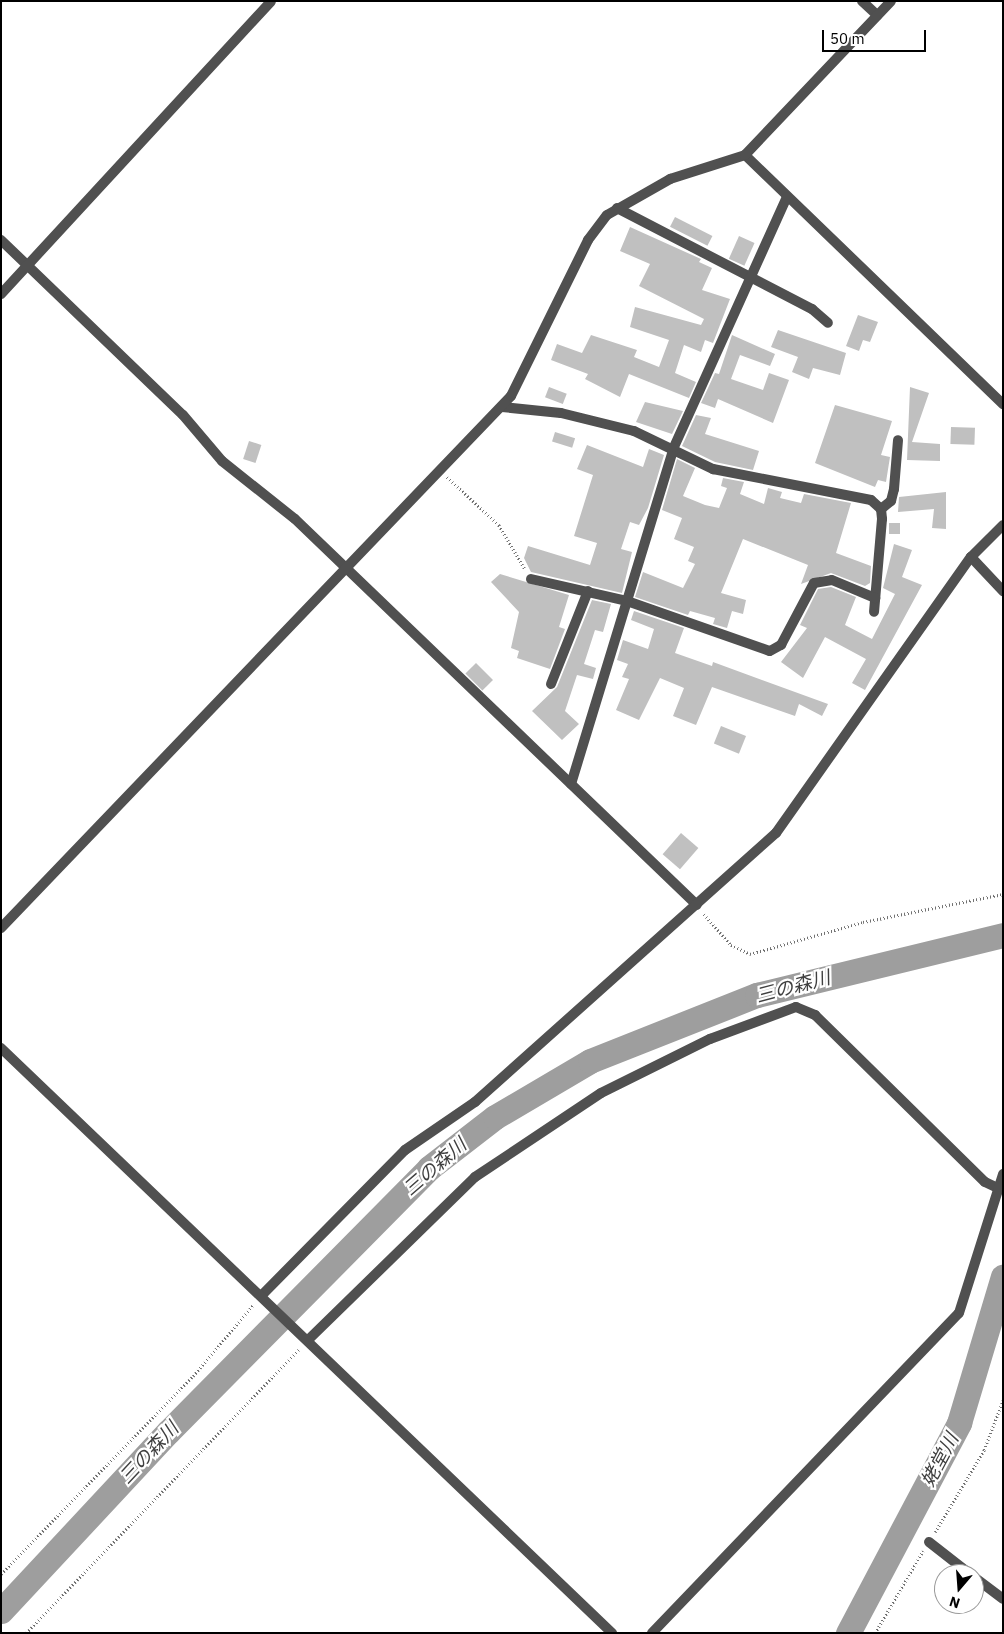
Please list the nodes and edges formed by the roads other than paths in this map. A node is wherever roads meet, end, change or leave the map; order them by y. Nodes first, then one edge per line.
1 (271, 1) edge
2 (862, 1) edge
3 (891, 1) edge
4 (877, 15) junction
5 (746, 155) junction
6 (787, 197) junction
7 (617, 208) junction
8 (1, 240) edge
9 (28, 266) junction
10 (748, 278) junction
11 (1, 294) edge
12 (828, 323) dead end
13 (1003, 404) edge
14 (502, 407) junction
15 (898, 440) dead end
16 (674, 448) junction
17 (881, 509) junction
18 (1003, 525) edge
19 (971, 557) junction
20 (346, 570) junction
21 (531, 579) road end
22 (588, 591) junction
23 (1003, 591) edge
24 (875, 598) junction
25 (627, 601) junction
26 (874, 612) dead end
27 (551, 684) dead end
28 (571, 784) junction
29 (697, 905) junction
30 (1, 928) edge
31 (1, 1048) edge
32 (1003, 1174) edge
33 (998, 1188) junction
34 (262, 1295) junction
35 (304, 1337) junction
36 (929, 1542) road end
37 (957, 1564) edge
38 (984, 1585) edge
39 (1003, 1599) edge
40 (612, 1633) edge
41 (652, 1633) edge

1 - 9 street
2 - 4 street
3 - 4 street
4 - 5 street
5 - 6 street
5 - 7 street
6 - 10 street
6 - 13 street
7 - 10 street
7 - 14 street
8 - 9 street
9 - 11 street
9 - 20 street
10 - 12 street
10 - 16 street
14 - 16 street
14 - 20 street
15 - 17 street
16 - 17 street
16 - 25 street
17 - 24 street
18 - 19 street
19 - 23 street
19 - 29 street
20 - 28 street
20 - 30 street
21 - 22 street
22 - 25 street
22 - 27 street
24 - 25 street
24 - 26 street
25 - 28 street
28 - 29 street
29 - 34 street
31 - 34 street
32 - 33 street
33 - 35 street
33 - 41 street
34 - 35 street
35 - 40 street
36 - 37 street
38 - 39 street

